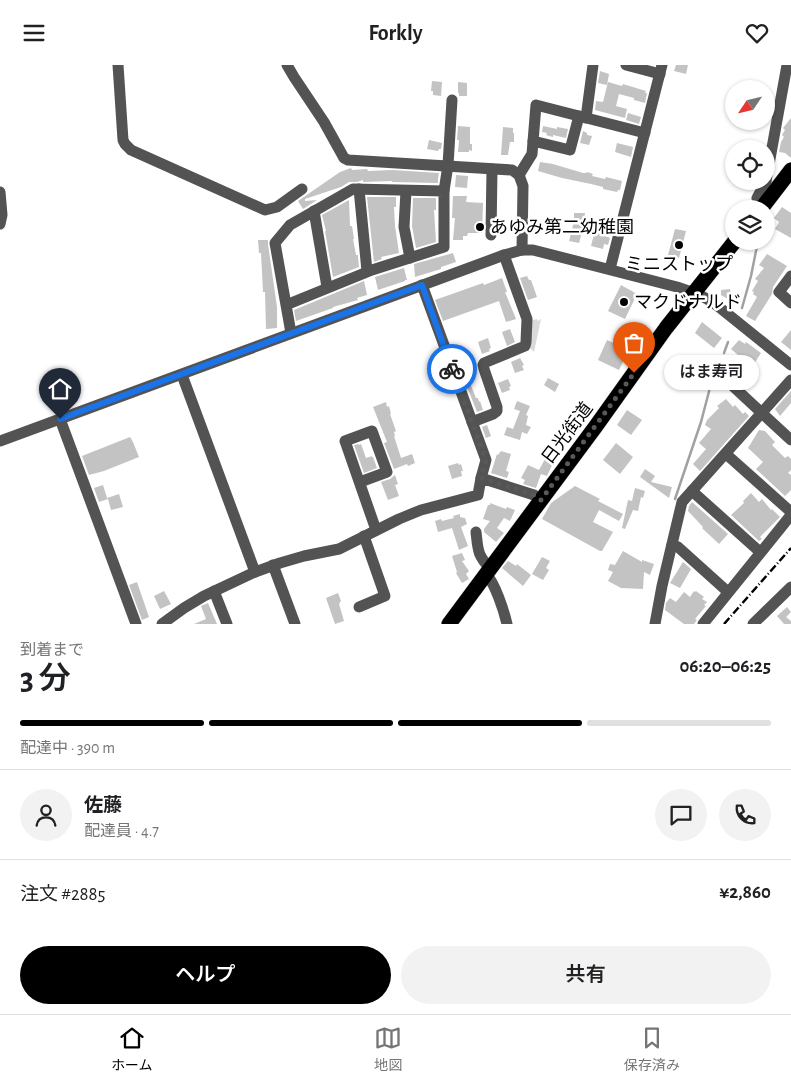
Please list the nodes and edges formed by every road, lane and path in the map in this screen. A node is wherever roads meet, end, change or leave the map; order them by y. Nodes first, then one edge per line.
1 (118, 65) edge
2 (287, 65) edge
3 (593, 65) edge
4 (626, 65) edge
5 (787, 65) edge
6 (661, 70) edge
7 (452, 100) dead end
8 (582, 117) junction
9 (645, 133) junction
10 (773, 140) edge
11 (533, 141) junction
12 (448, 165) junction
13 (492, 169) junction
14 (791, 170) edge
15 (519, 175) junction
16 (302, 189) dead end
17 (359, 189) junction
18 (406, 191) junction
19 (444, 191) junction
20 (0, 192) edge
21 (767, 200) edge
22 (314, 211) junction
23 (0, 224) edge
24 (491, 235) dead end
25 (522, 249) junction
26 (728, 250) edge
27 (504, 255) junction
28 (410, 258) junction
29 (610, 269) junction
30 (367, 271) junction
31 (791, 276) edge
32 (422, 285) junction
33 (326, 287) junction
34 (694, 293) junction
35 (791, 303) edge
36 (286, 305) junction
37 (291, 333) junction
38 (791, 365) edge
39 (182, 375) junction
40 (723, 377) dead end
41 (791, 381) edge
42 (763, 413) junction
43 (60, 419) junction
44 (472, 422) junction
45 (791, 440) edge
46 (0, 441) edge
47 (726, 454) junction
48 (481, 478) junction
49 (360, 482) junction
50 (692, 491) junction
51 (541, 500) junction
52 (791, 514) edge
53 (376, 530) junction
54 (476, 532) dead end
55 (364, 536) junction
56 (672, 545) junction
57 (760, 552) junction
58 (274, 565) junction
59 (488, 571) junction
60 (255, 572) junction
61 (791, 587) edge
62 (214, 591) junction
63 (728, 592) junction
64 (359, 607) dead end
65 (136, 624) edge
66 (162, 624) edge
67 (227, 624) edge
68 (295, 624) edge
69 (449, 624) edge
70 (507, 624) edge
71 (655, 624) edge
72 (703, 624) edge
73 (753, 624) edge

1 - 16 street
2 - 12 street
3 - 8 street
4 - 6 street
5 - 10 street
6 - 9 street
7 - 12 street
8 - 9 street
8 - 11 street
8 - 11 street
9 - 29 street
11 - 15 street
12 - 13 street
12 - 19 street
13 - 15 street
13 - 24 street
14 - 21 highway
15 - 25 street
17 - 18 street
17 - 22 street
17 - 30 street
18 - 19 street
18 - 28 street
19 - 28 street
20 - 23 street
22 - 33 street
22 - 36 street
25 - 27 street
25 - 29 street
26 - 34 highway, 日光街道
27 - 32 street
27 - 44 street
28 - 30 street
29 - 34 street
30 - 33 street
31 - 35 street
32 - 37 street
32 - 44 street
33 - 36 street
34 - 38 street
34 - 51 highway, 日光街道
36 - 37 street
37 - 39 street
39 - 43 street
39 - 60 street
40 - 42 street
41 - 42 street
42 - 45 street
42 - 47 street
43 - 46 street
43 - 65 street
44 - 48 street
47 - 50 street
47 - 52 street
48 - 51 street
48 - 53 street
49 - 49 street
49 - 53 street
50 - 56 street
50 - 57 street
51 - 59 highway, 日光街道
52 - 57 street
53 - 55 street
54 - 59 street
55 - 58 street
55 - 64 street
56 - 63 street
56 - 71 street
57 - 63 street
58 - 60 street
58 - 68 street
59 - 69 highway, 日光街道
59 - 70 street
60 - 62 street
61 - 73 street
62 - 66 street
62 - 67 street
63 - 72 street

